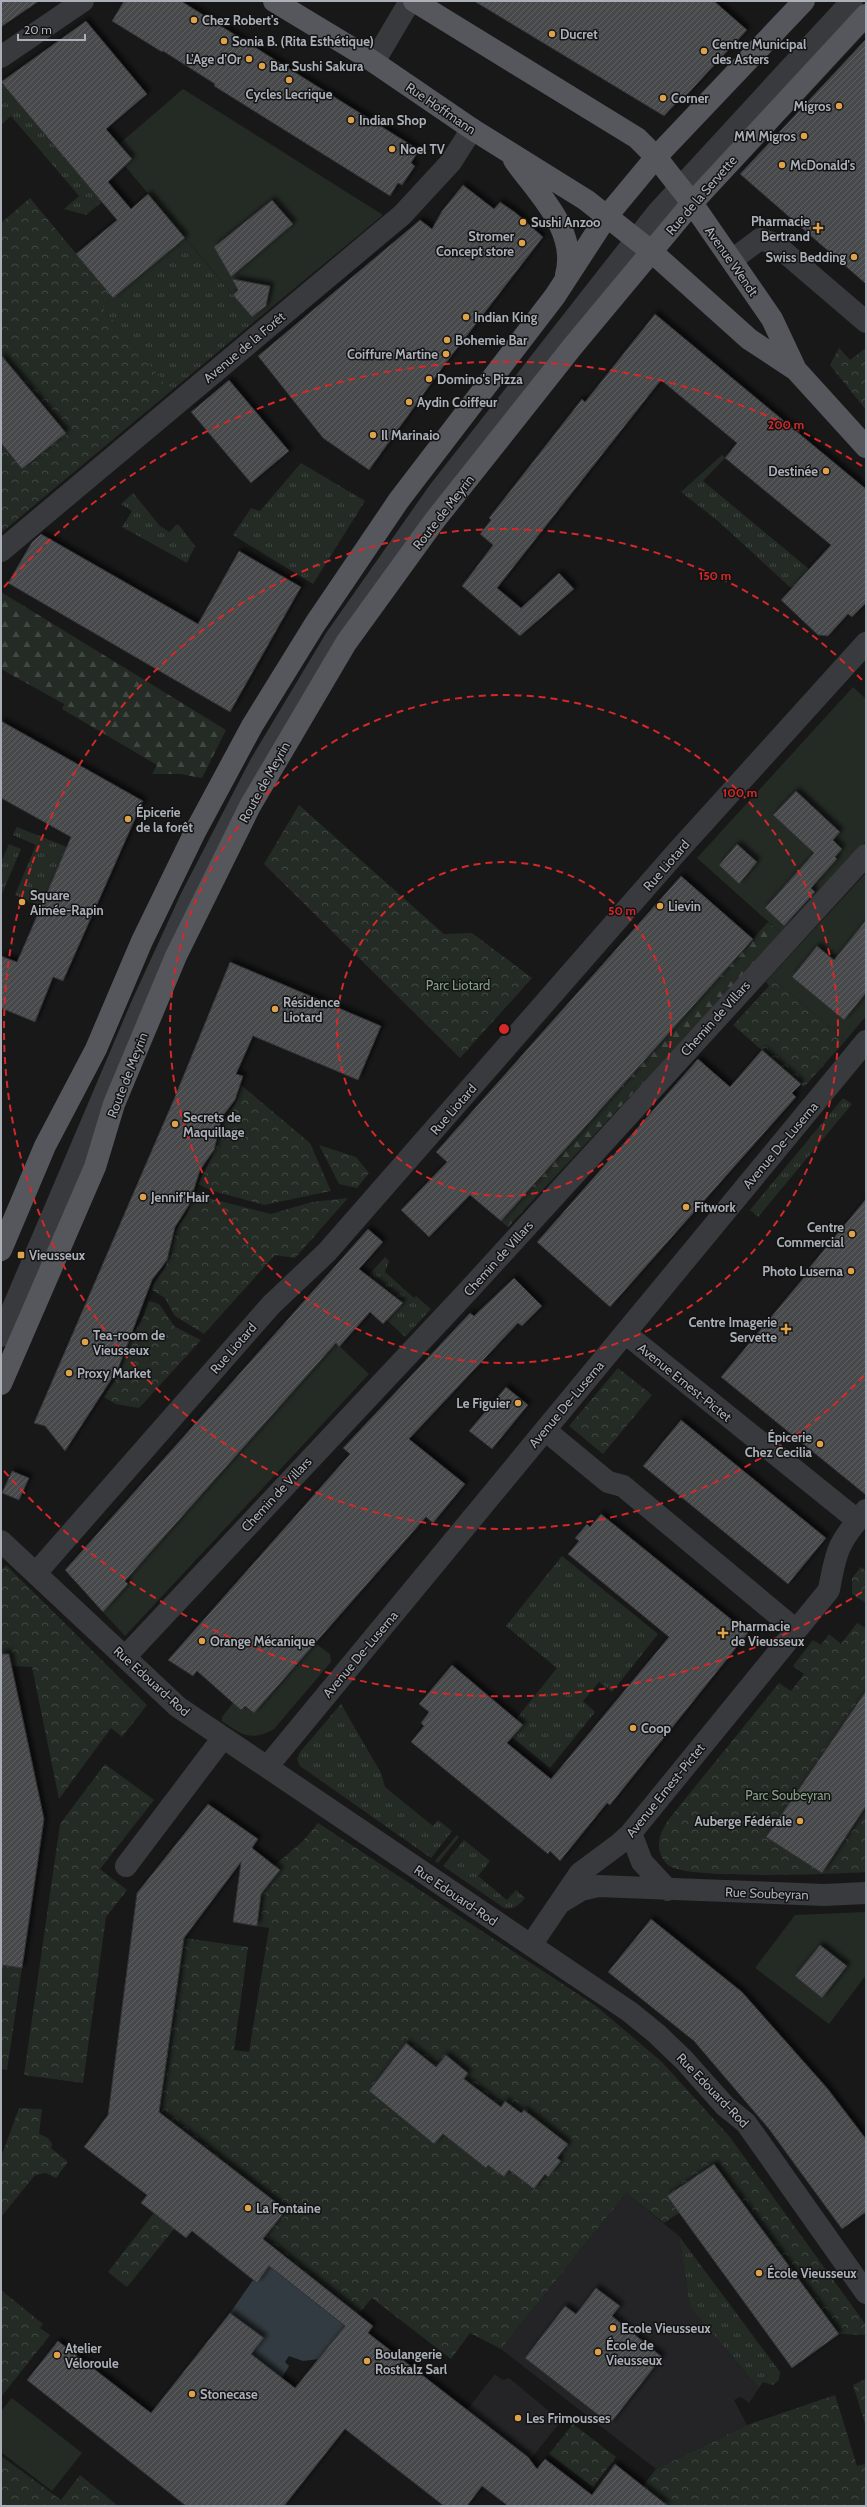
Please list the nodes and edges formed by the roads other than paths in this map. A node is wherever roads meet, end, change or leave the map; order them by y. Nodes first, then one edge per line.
1 (83, 1) edge
2 (410, 1) edge
3 (414, 1) edge
4 (833, 1) edge
5 (852, 1) edge
6 (798, 3) edge
7 (286, 4) edge
8 (866, 15) edge
9 (1, 57) edge
10 (374, 62) junction
11 (472, 129) junction
12 (509, 152) junction
13 (656, 157) junction
14 (681, 188) junction
15 (607, 216) junction
16 (638, 240) junction
17 (732, 260) junction
18 (565, 280) junction
19 (866, 322) edge
20 (796, 370) junction
21 (866, 447) edge
22 (1, 551) edge
23 (866, 643) edge
24 (866, 854) edge
25 (866, 1041) edge
26 (1, 1250) edge
27 (1, 1302) edge
28 (625, 1333) junction
29 (1, 1336) edge
30 (1, 1384) edge
31 (545, 1430) junction
32 (862, 1515) edge
33 (1, 1541) edge
34 (36, 1573) junction
35 (796, 1630) junction
36 (125, 1657) junction
37 (222, 1739) junction
38 (267, 1767) junction
39 (631, 1833) junction
40 (126, 1866) dead end
41 (668, 1890) junction
42 (866, 1893) edge
43 (563, 1901) junction
44 (531, 1944) junction
45 (866, 2293) edge

1 - 9 street
2 - 10 street
3 - 13 main road
4 - 14 street
5 - 14 street
6 - 13 main road
7 - 10 main road, Rue Hoffmann
8 - 14 main road, Rue de la Servette
10 - 11 main road, Rue Hoffmann
11 - 12 main road, Rue Hoffmann
11 - 22 street, Avenue de la Forêt
12 - 15 main road, Rue Hoffmann
12 - 18 main road
13 - 14 main road, Avenue Wendt
13 - 15 main road
14 - 16 street
14 - 16 main road, Rue de la Servette
14 - 17 main road, Avenue Wendt
15 - 16 main road, Avenue Wendt
15 - 18 main road
16 - 20 main road, Avenue Wendt
16 - 27 street
16 - 29 street
16 - 30 main road, Route de Meyrin
17 - 19 street
17 - 20 main road, Avenue Wendt
18 - 26 main road
20 - 21 main road, Avenue Wendt
23 - 34 street, Rue Liotard
24 - 36 street, Chemin de Villars
25 - 28 street, Avenue De-Luserna
28 - 31 street, Avenue De-Luserna
28 - 32 street, Avenue Ernest-Pictet
31 - 35 street
31 - 38 street, Avenue De-Luserna
32 - 35 street, Avenue Ernest-Pictet
33 - 34 street, Rue Edouard-Rod
34 - 36 street, Rue Edouard-Rod
35 - 39 street, Avenue Ernest-Pictet
36 - 37 street, Rue Edouard-Rod
37 - 38 street, Rue Edouard-Rod
37 - 40 street
38 - 44 street, Rue Edouard-Rod
39 - 41 street
39 - 43 street, Avenue Ernest-Pictet
41 - 42 street, Rue Soubeyran
41 - 43 street, Rue Soubeyran
43 - 44 street, Avenue Ernest-Pictet
44 - 45 street, Rue Edouard-Rod

